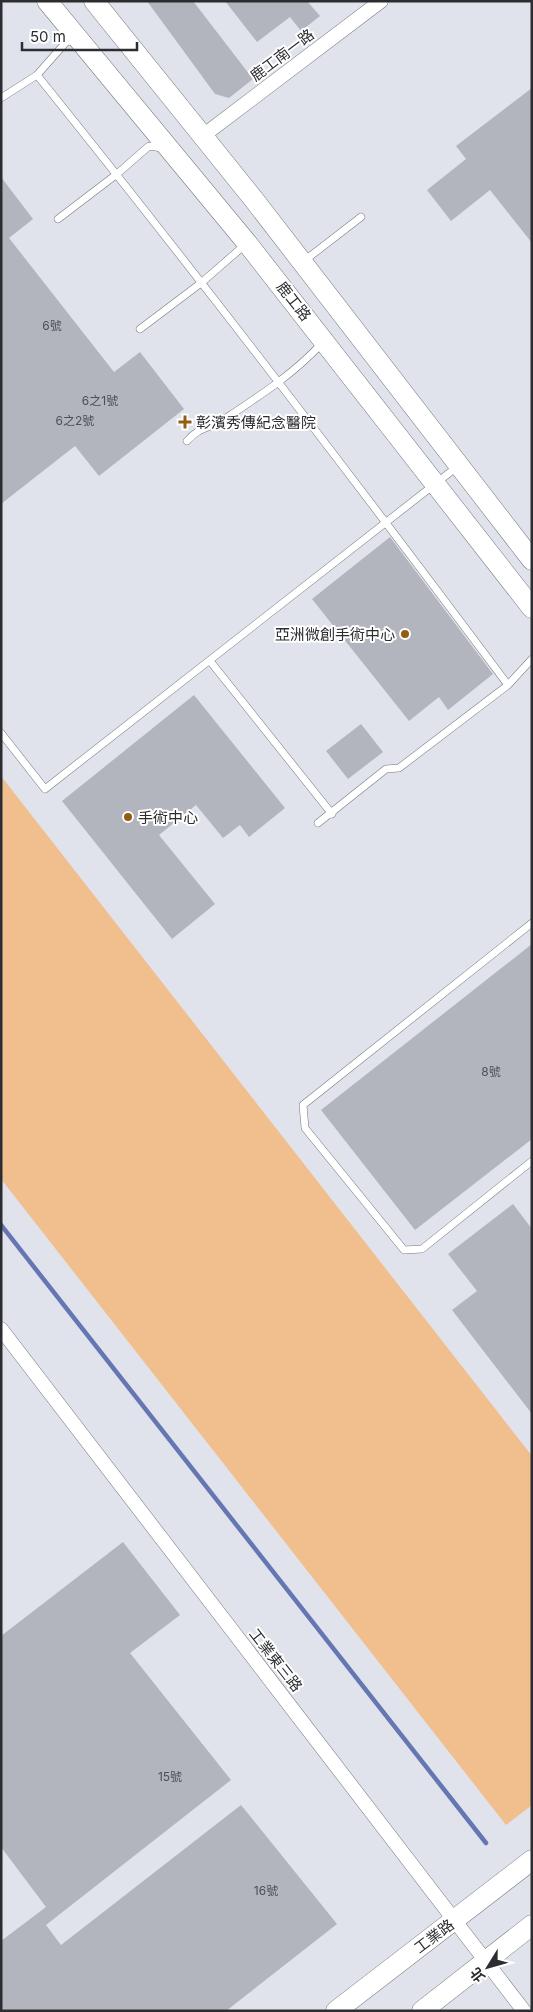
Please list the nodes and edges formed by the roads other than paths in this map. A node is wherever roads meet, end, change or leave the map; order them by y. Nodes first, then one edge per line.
1 (47, 1) edge
2 (94, 1) edge
3 (381, 1) edge
4 (79, 42) junction
5 (37, 75) junction
6 (1, 98) edge
7 (204, 136) junction
8 (172, 150) junction
9 (117, 174) junction
10 (361, 217) dead end
11 (58, 219) dead end
12 (247, 243) junction
13 (302, 263) junction
14 (201, 283) junction
15 (140, 329) dead end
16 (325, 340) junction
17 (279, 383) junction
18 (187, 441) dead end
19 (460, 465) junction
20 (434, 483) junction
21 (387, 522) junction
22 (532, 560) edge
23 (532, 608) edge
24 (532, 659) edge
25 (210, 661) junction
26 (508, 685) junction
27 (1, 733) edge
28 (332, 814) junction
29 (318, 823) dead end
30 (532, 923) edge
31 (532, 1161) edge
32 (1, 1329) edge
33 (532, 1860) edge
34 (455, 1919) junction
35 (532, 1925) edge
36 (485, 1962) junction
37 (336, 2011) edge
38 (422, 2011) edge
39 (524, 2011) edge

1 - 4 street, 鹿工路
2 - 7 street, 鹿工路
3 - 7 street, 鹿工南一路
4 - 5 lane
4 - 8 street, 鹿工路
5 - 6 lane
5 - 9 lane
7 - 13 street, 鹿工路
8 - 9 lane
8 - 12 street, 鹿工路
9 - 11 lane
9 - 14 lane
10 - 13 lane
12 - 14 lane
12 - 16 street, 鹿工路
13 - 19 street, 鹿工路
14 - 15 lane
14 - 17 lane
16 - 17 lane
16 - 20 street, 鹿工路
17 - 18 lane
17 - 21 lane
19 - 20 lane
19 - 22 street, 鹿工路
20 - 21 lane
20 - 23 street, 鹿工路
21 - 25 lane
21 - 26 lane
24 - 26 lane
25 - 27 lane
25 - 28 lane
26 - 28 lane
28 - 29 lane
30 - 31 lane
32 - 34 street, 工業東三路
33 - 34 street, 工業路
34 - 36 street, 工業東三路
34 - 37 street, 工業路
35 - 36 street
36 - 38 street
36 - 39 street, 工業東三路

